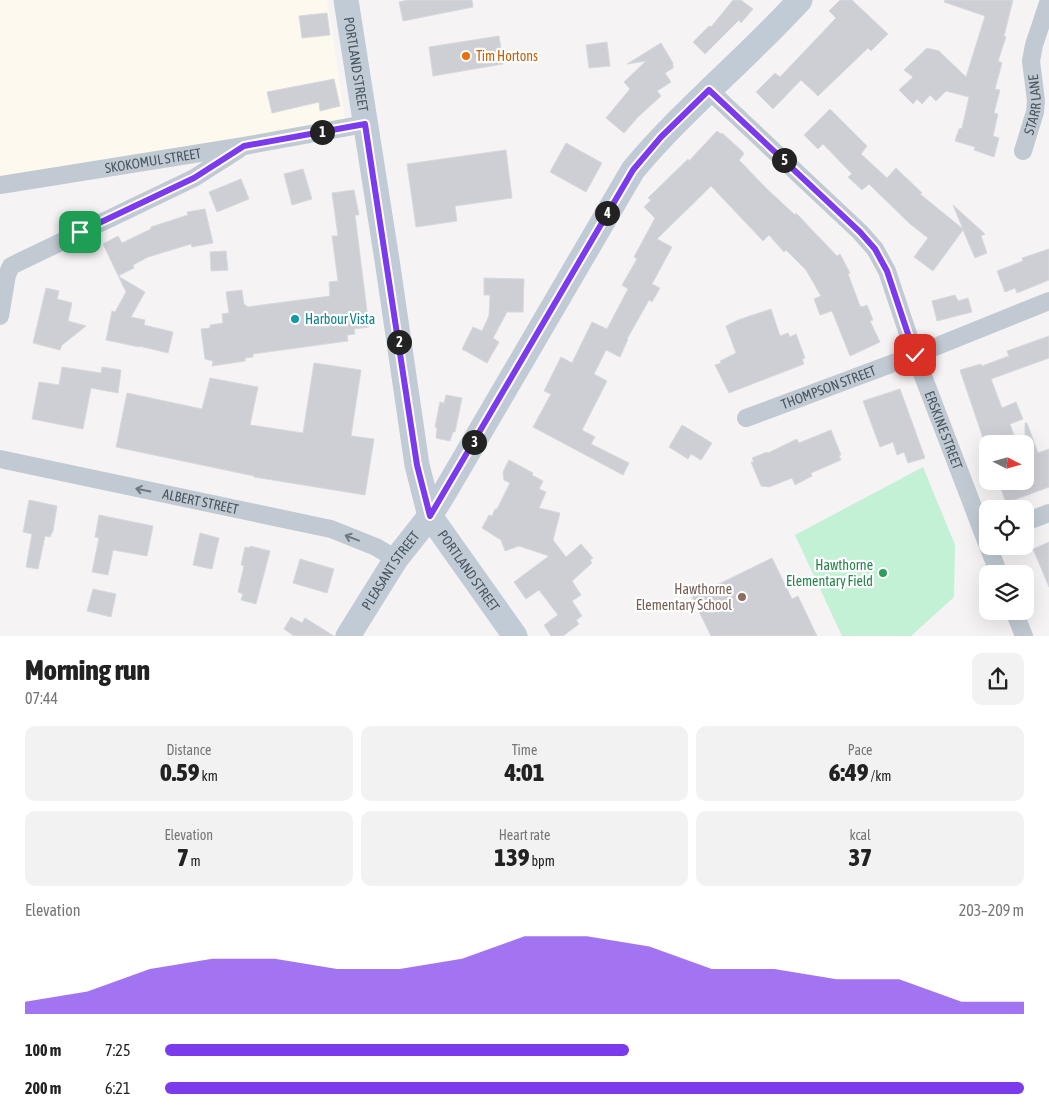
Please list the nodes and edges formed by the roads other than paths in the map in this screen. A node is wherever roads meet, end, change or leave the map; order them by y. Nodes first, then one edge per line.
1 (346, 0) edge
2 (800, 0) edge
3 (1049, 0) edge
4 (709, 90) junction
5 (365, 124) junction
6 (244, 146) junction
7 (1023, 151) dead end
8 (0, 185) edge
9 (1049, 301) edge
10 (0, 316) edge
11 (915, 355) junction
12 (746, 418) dead end
13 (0, 460) edge
14 (1049, 513) edge
15 (430, 516) junction
16 (1034, 519) edge
17 (979, 521) edge
18 (396, 559) junction
19 (1018, 620) edge
20 (348, 636) edge
21 (515, 636) edge
22 (1024, 636) edge

1 - 5 main road, PORTLAND STREET
2 - 4 main road, PLEASANT STREET
3 - 7 street, STARR LANE
4 - 11 street, ERSKINE STREET
4 - 15 main road, PLEASANT STREET
5 - 6 street, SKOKOMUL STREET
5 - 15 main road, PORTLAND STREET
6 - 8 street, SKOKOMUL STREET
6 - 10 street
9 - 11 street, THOMPSON STREET
11 - 12 street, THOMPSON STREET
11 - 17 street, ERSKINE STREET
18 -> 13 street, ALBERT STREET
14 - 16 street
15 - 18 main road, PLEASANT STREET
15 - 21 main road, PORTLAND STREET
18 - 20 main road, PLEASANT STREET
19 - 22 street

